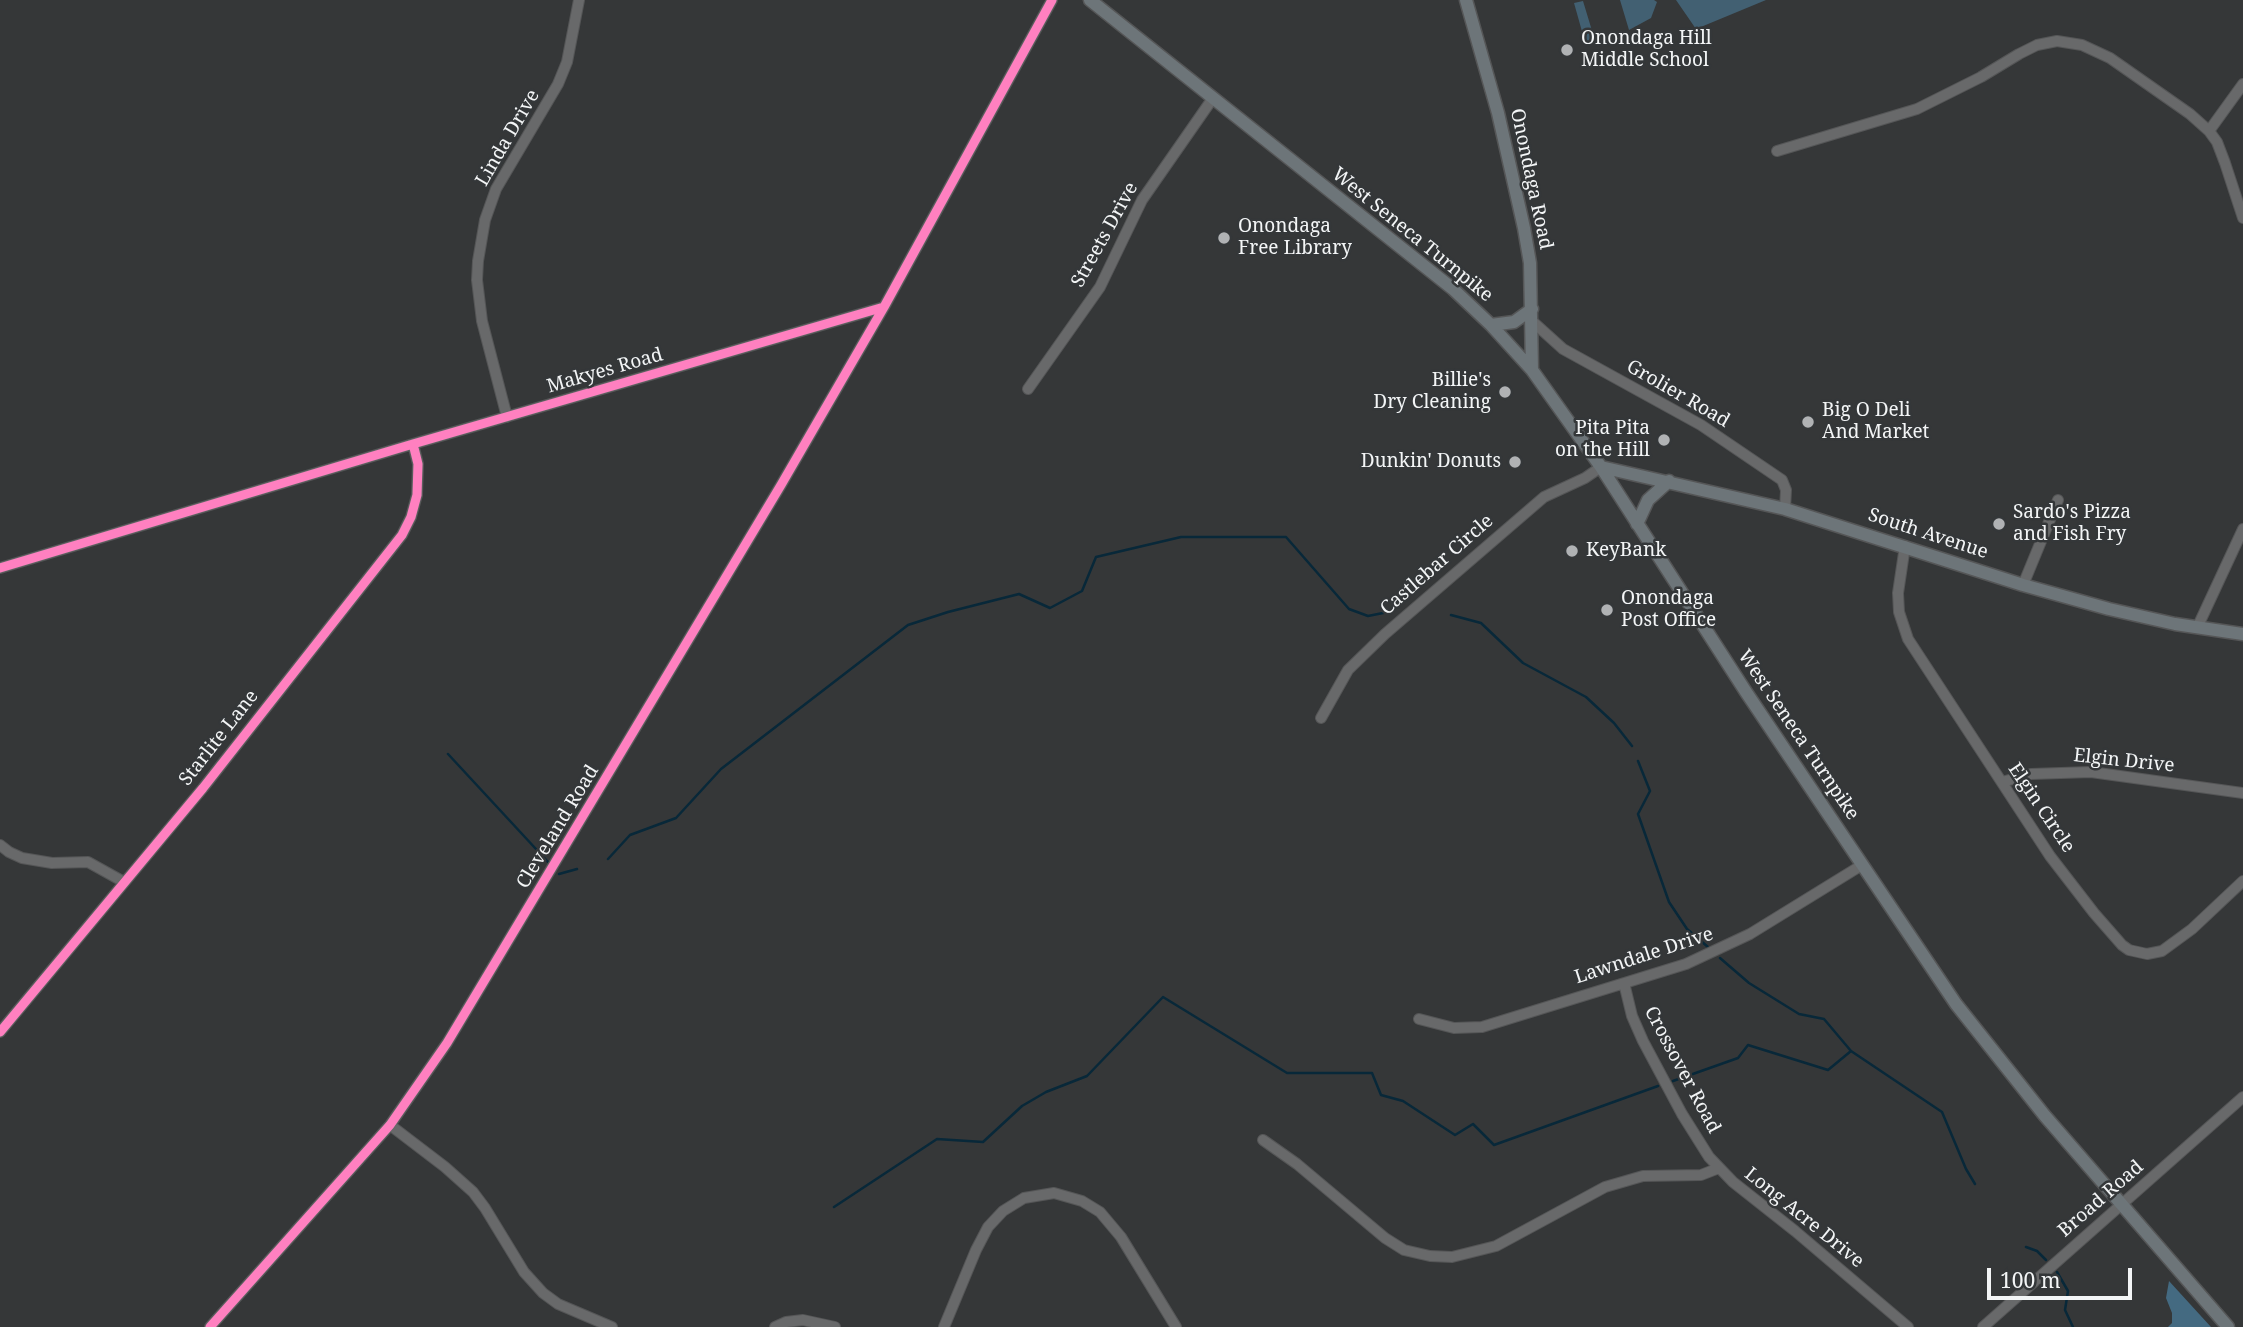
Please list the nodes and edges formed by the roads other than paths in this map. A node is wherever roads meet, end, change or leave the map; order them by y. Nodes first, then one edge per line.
1 (579, 0) edge
2 (1052, 0) edge
3 (1090, 0) edge
4 (1466, 0) edge
5 (2243, 85) edge
6 (1213, 98) junction
7 (2209, 131) junction
8 (1777, 150) dead end
9 (2243, 218) edge
10 (884, 307) junction
11 (1532, 315) junction
12 (1491, 324) junction
13 (1532, 370) junction
14 (1028, 389) dead end
15 (508, 417) junction
16 (413, 444) junction
17 (1601, 467) junction
18 (1669, 481) junction
19 (2058, 500) dead end
20 (1785, 509) junction
21 (1637, 524) junction
22 (2243, 529) edge
23 (1905, 545) junction
24 (0, 568) edge
25 (2023, 585) junction
26 (2196, 628) junction
27 (2243, 634) edge
28 (1321, 718) dead end
29 (2002, 782) junction
30 (2243, 793) edge
31 (0, 845) edge
32 (1862, 865) junction
33 (2243, 881) edge
34 (124, 882) junction
35 (1624, 983) junction
36 (1419, 1019) dead end
37 (0, 1032) edge
38 (2243, 1097) edge
39 (390, 1125) junction
40 (1263, 1140) dead end
41 (1718, 1168) junction
42 (2122, 1205) junction
43 (210, 1327) edge
44 (612, 1327) edge
45 (775, 1327) edge
46 (835, 1327) edge
47 (944, 1327) edge
48 (1176, 1327) edge
49 (1908, 1327) edge
50 (1983, 1327) edge
51 (2228, 1327) edge

1 - 15 street, Linda Drive
2 - 10 street
3 - 6 main road, West Seneca Turnpike
4 - 11 main road, Onondaga Road
5 - 7 street
6 - 12 main road, West Seneca Turnpike
6 - 14 street, Streets Drive
7 - 8 street
7 - 9 street
10 - 15 street, Makyes Road
10 - 39 street, Cleveland Road
11 - 12 main road
11 - 13 main road, Onondaga Road
11 - 20 street, Grolier Road
12 - 13 main road, West Seneca Turnpike
13 - 17 main road, West Seneca Turnpike
15 - 16 street, Makyes Road
16 - 24 street, Makyes Road
16 - 34 street, Starlite Lane
17 - 18 main road, South Avenue
17 - 21 main road, West Seneca Turnpike
17 - 28 street, Castlebar Circle
18 - 20 main road, South Avenue
18 - 21 main road
19 - 25 street
20 - 23 main road, South Avenue
21 - 32 main road, West Seneca Turnpike
22 - 26 street
23 - 25 main road, South Avenue
23 - 29 street, Elgin Circle
25 - 26 main road, South Avenue
26 - 27 main road, South Avenue
29 - 30 street, Elgin Drive
29 - 33 street, Elgin Circle
31 - 34 street
32 - 35 street, Lawndale Drive
32 - 42 main road, West Seneca Turnpike
34 - 37 street, Starlite Lane
35 - 36 street, Lawndale Drive
35 - 41 street, Crossover Road
38 - 42 street, Broad Road
39 - 43 street, Cleveland Road
39 - 44 street
40 - 41 street, Long Acre Drive
41 - 49 street, Long Acre Drive
42 - 50 street, Broad Road
42 - 51 main road, West Seneca Turnpike
45 - 46 street
47 - 48 street

